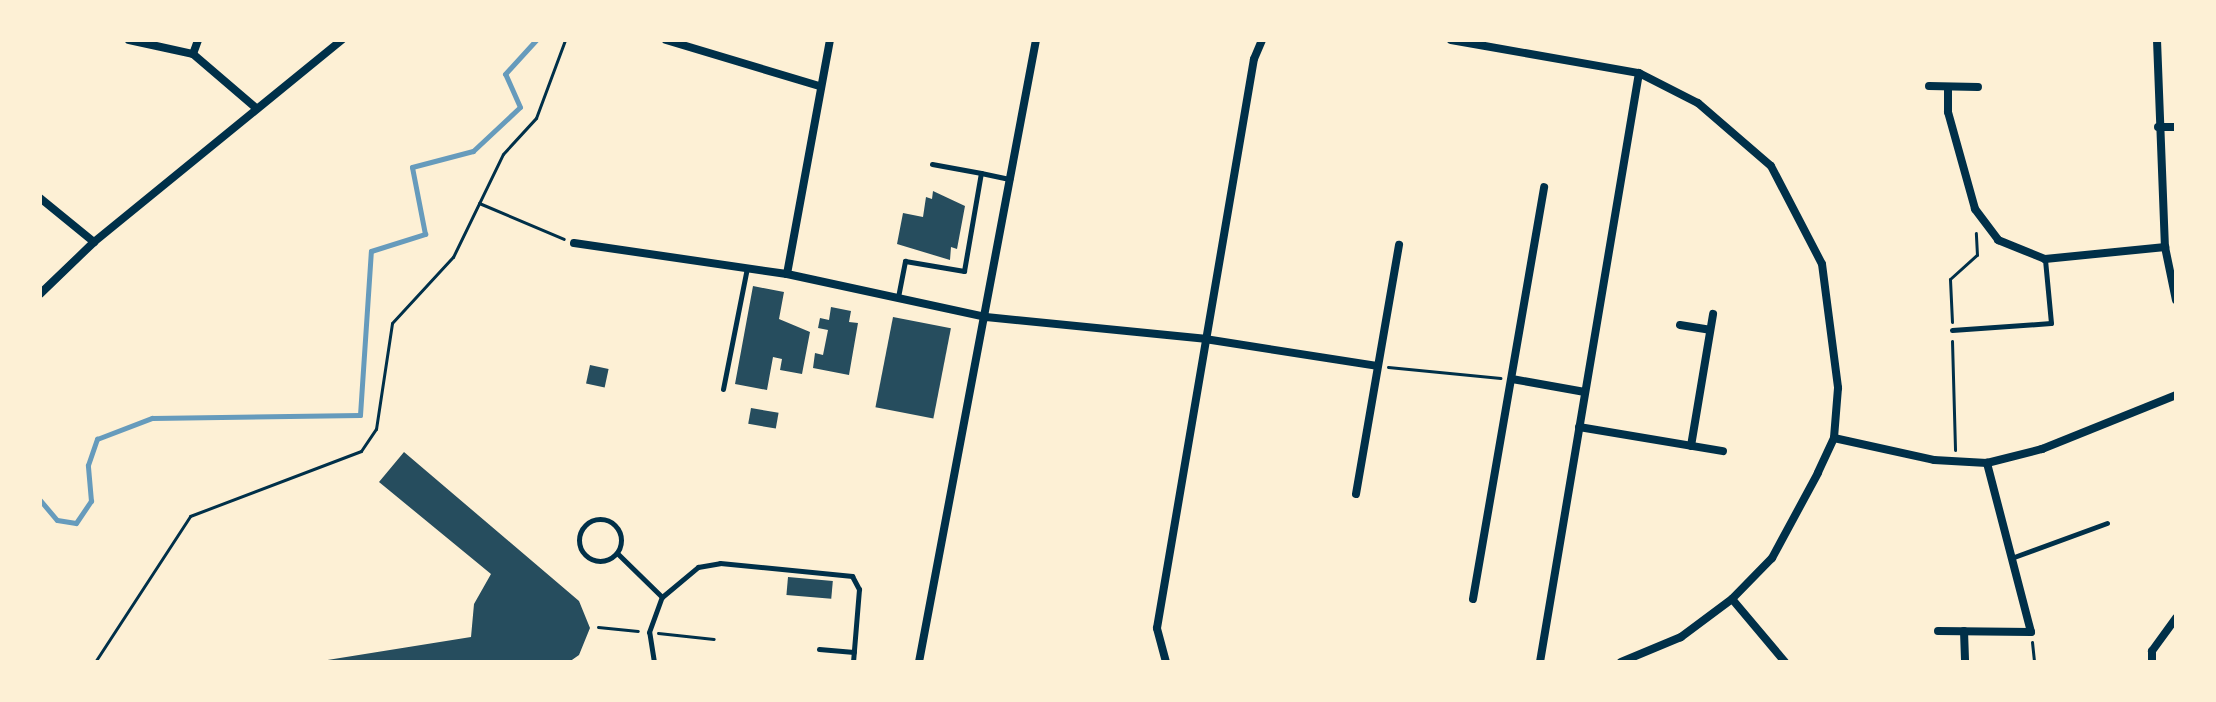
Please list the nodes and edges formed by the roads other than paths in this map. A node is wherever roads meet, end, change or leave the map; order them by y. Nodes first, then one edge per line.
1 (129, 40) edge
2 (198, 40) edge
3 (342, 40) edge
4 (666, 40) edge
5 (830, 40) edge
6 (1036, 40) edge
7 (1262, 40) edge
8 (1451, 40) edge
9 (2157, 40) edge
10 (193, 54) junction
11 (1639, 73) junction
12 (819, 86) junction
13 (1929, 86) dead end
14 (1948, 87) junction
15 (1978, 87) dead end
16 (256, 108) junction
17 (2158, 127) junction
18 (2176, 127) edge
19 (932, 164) dead end
20 (981, 173) junction
21 (1011, 179) junction
22 (1544, 187) dead end
23 (40, 198) edge
24 (94, 242) junction
25 (574, 243) road end
26 (1399, 245) dead end
27 (2165, 247) junction
28 (2045, 259) junction
29 (747, 268) junction
30 (787, 274) junction
31 (40, 294) edge
32 (898, 298) junction
33 (2176, 300) edge
34 (1713, 314) dead end
35 (986, 317) junction
36 (1680, 325) dead end
37 (1710, 330) junction
38 (1952, 330) dead end
39 (1205, 339) junction
40 (1377, 366) junction
41 (1512, 379) junction
42 (723, 389) dead end
43 (1585, 392) junction
44 (2176, 395) edge
45 (1579, 427) junction
46 (1834, 438) junction
47 (1691, 446) junction
48 (1723, 451) dead end
49 (1987, 463) junction
50 (1356, 494) dead end
51 (2107, 523) dead end
52 (617, 553) junction
53 (2014, 557) junction
54 (662, 597) junction
55 (1473, 599) dead end
56 (1732, 599) junction
57 (2176, 618) edge
58 (1938, 631) dead end
59 (1964, 631) junction
60 (819, 649) dead end
61 (854, 652) junction
62 (654, 662) edge
63 (853, 662) edge
64 (919, 662) edge
65 (1166, 662) edge
66 (1540, 662) edge
67 (1621, 662) edge
68 (1785, 662) edge
69 (1965, 662) edge
70 (2152, 662) edge

1 - 10 street
2 - 10 street
3 - 16 street
4 - 12 street
5 - 12 street
6 - 21 street
7 - 39 street
8 - 11 street
9 - 17 street
10 - 16 street
11 - 43 street
11 - 46 street
12 - 30 street
13 - 14 street
14 - 15 street
14 - 28 street
16 - 24 street
17 - 18 street
17 - 27 street
19 - 20 lane
20 - 21 lane
20 - 32 lane
21 - 35 street
22 - 41 street
23 - 24 street
24 - 31 street
25 - 29 street
26 - 40 street
27 - 28 street
27 - 33 street
28 - 38 lane
29 - 30 street
29 - 42 lane
30 - 32 street
32 - 35 street
34 - 37 street
35 - 39 street
35 - 64 street
36 - 37 street
37 - 47 street
39 - 40 street
39 - 65 street
40 - 50 street
41 - 43 street
41 - 55 street
43 - 45 street
44 - 49 street
45 - 47 street
45 - 66 street
46 - 49 street
46 - 56 street
47 - 48 street
49 - 53 street
51 - 53 lane
52 - 52 lane
52 - 54 lane
53 - 59 street
54 - 61 lane
54 - 62 lane
56 - 67 street
56 - 68 street
57 - 70 street
58 - 59 street
59 - 69 street
60 - 61 lane
61 - 63 lane

